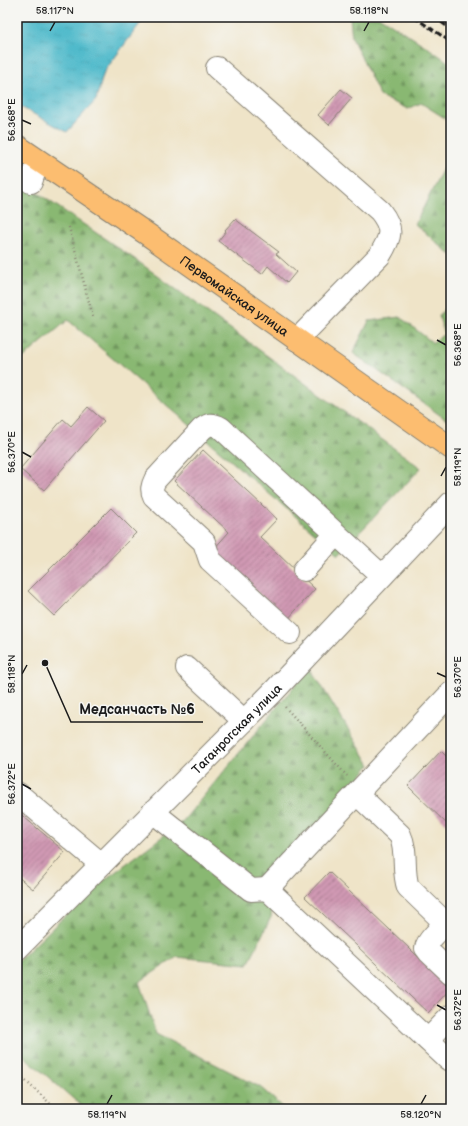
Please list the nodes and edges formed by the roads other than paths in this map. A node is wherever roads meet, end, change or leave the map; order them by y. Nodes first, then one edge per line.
1 (217, 68) dead end
2 (17, 146) edge
3 (38, 161) junction
4 (30, 182) dead end
5 (297, 340) junction
6 (451, 448) edge
7 (451, 503) edge
8 (336, 534) junction
9 (304, 570) dead end
10 (382, 576) junction
11 (290, 633) dead end
12 (187, 668) dead end
13 (451, 694) edge
14 (244, 721) junction
15 (17, 792) edge
16 (358, 792) junction
17 (153, 812) junction
18 (101, 864) junction
19 (267, 889) junction
20 (20, 939) edge
21 (451, 973) edge
22 (451, 1016) edge
23 (428, 1040) junction
24 (448, 1059) dead end

1 - 5 street
2 - 3 main road, Первомайская улица
3 - 4 street
3 - 5 main road, Первомайская улица
5 - 6 main road, Первомайская улица
7 - 10 street, Таганрогская улица
8 - 9 street
8 - 10 street
8 - 11 street
10 - 14 street, Таганрогская улица
12 - 14 street
13 - 16 street
14 - 17 street, Таганрогская улица
15 - 18 street
16 - 19 street
16 - 21 street
17 - 18 street, Таганрогская улица
17 - 19 street
18 - 20 street, Таганрогская улица
19 - 23 street
22 - 23 street
23 - 24 street

